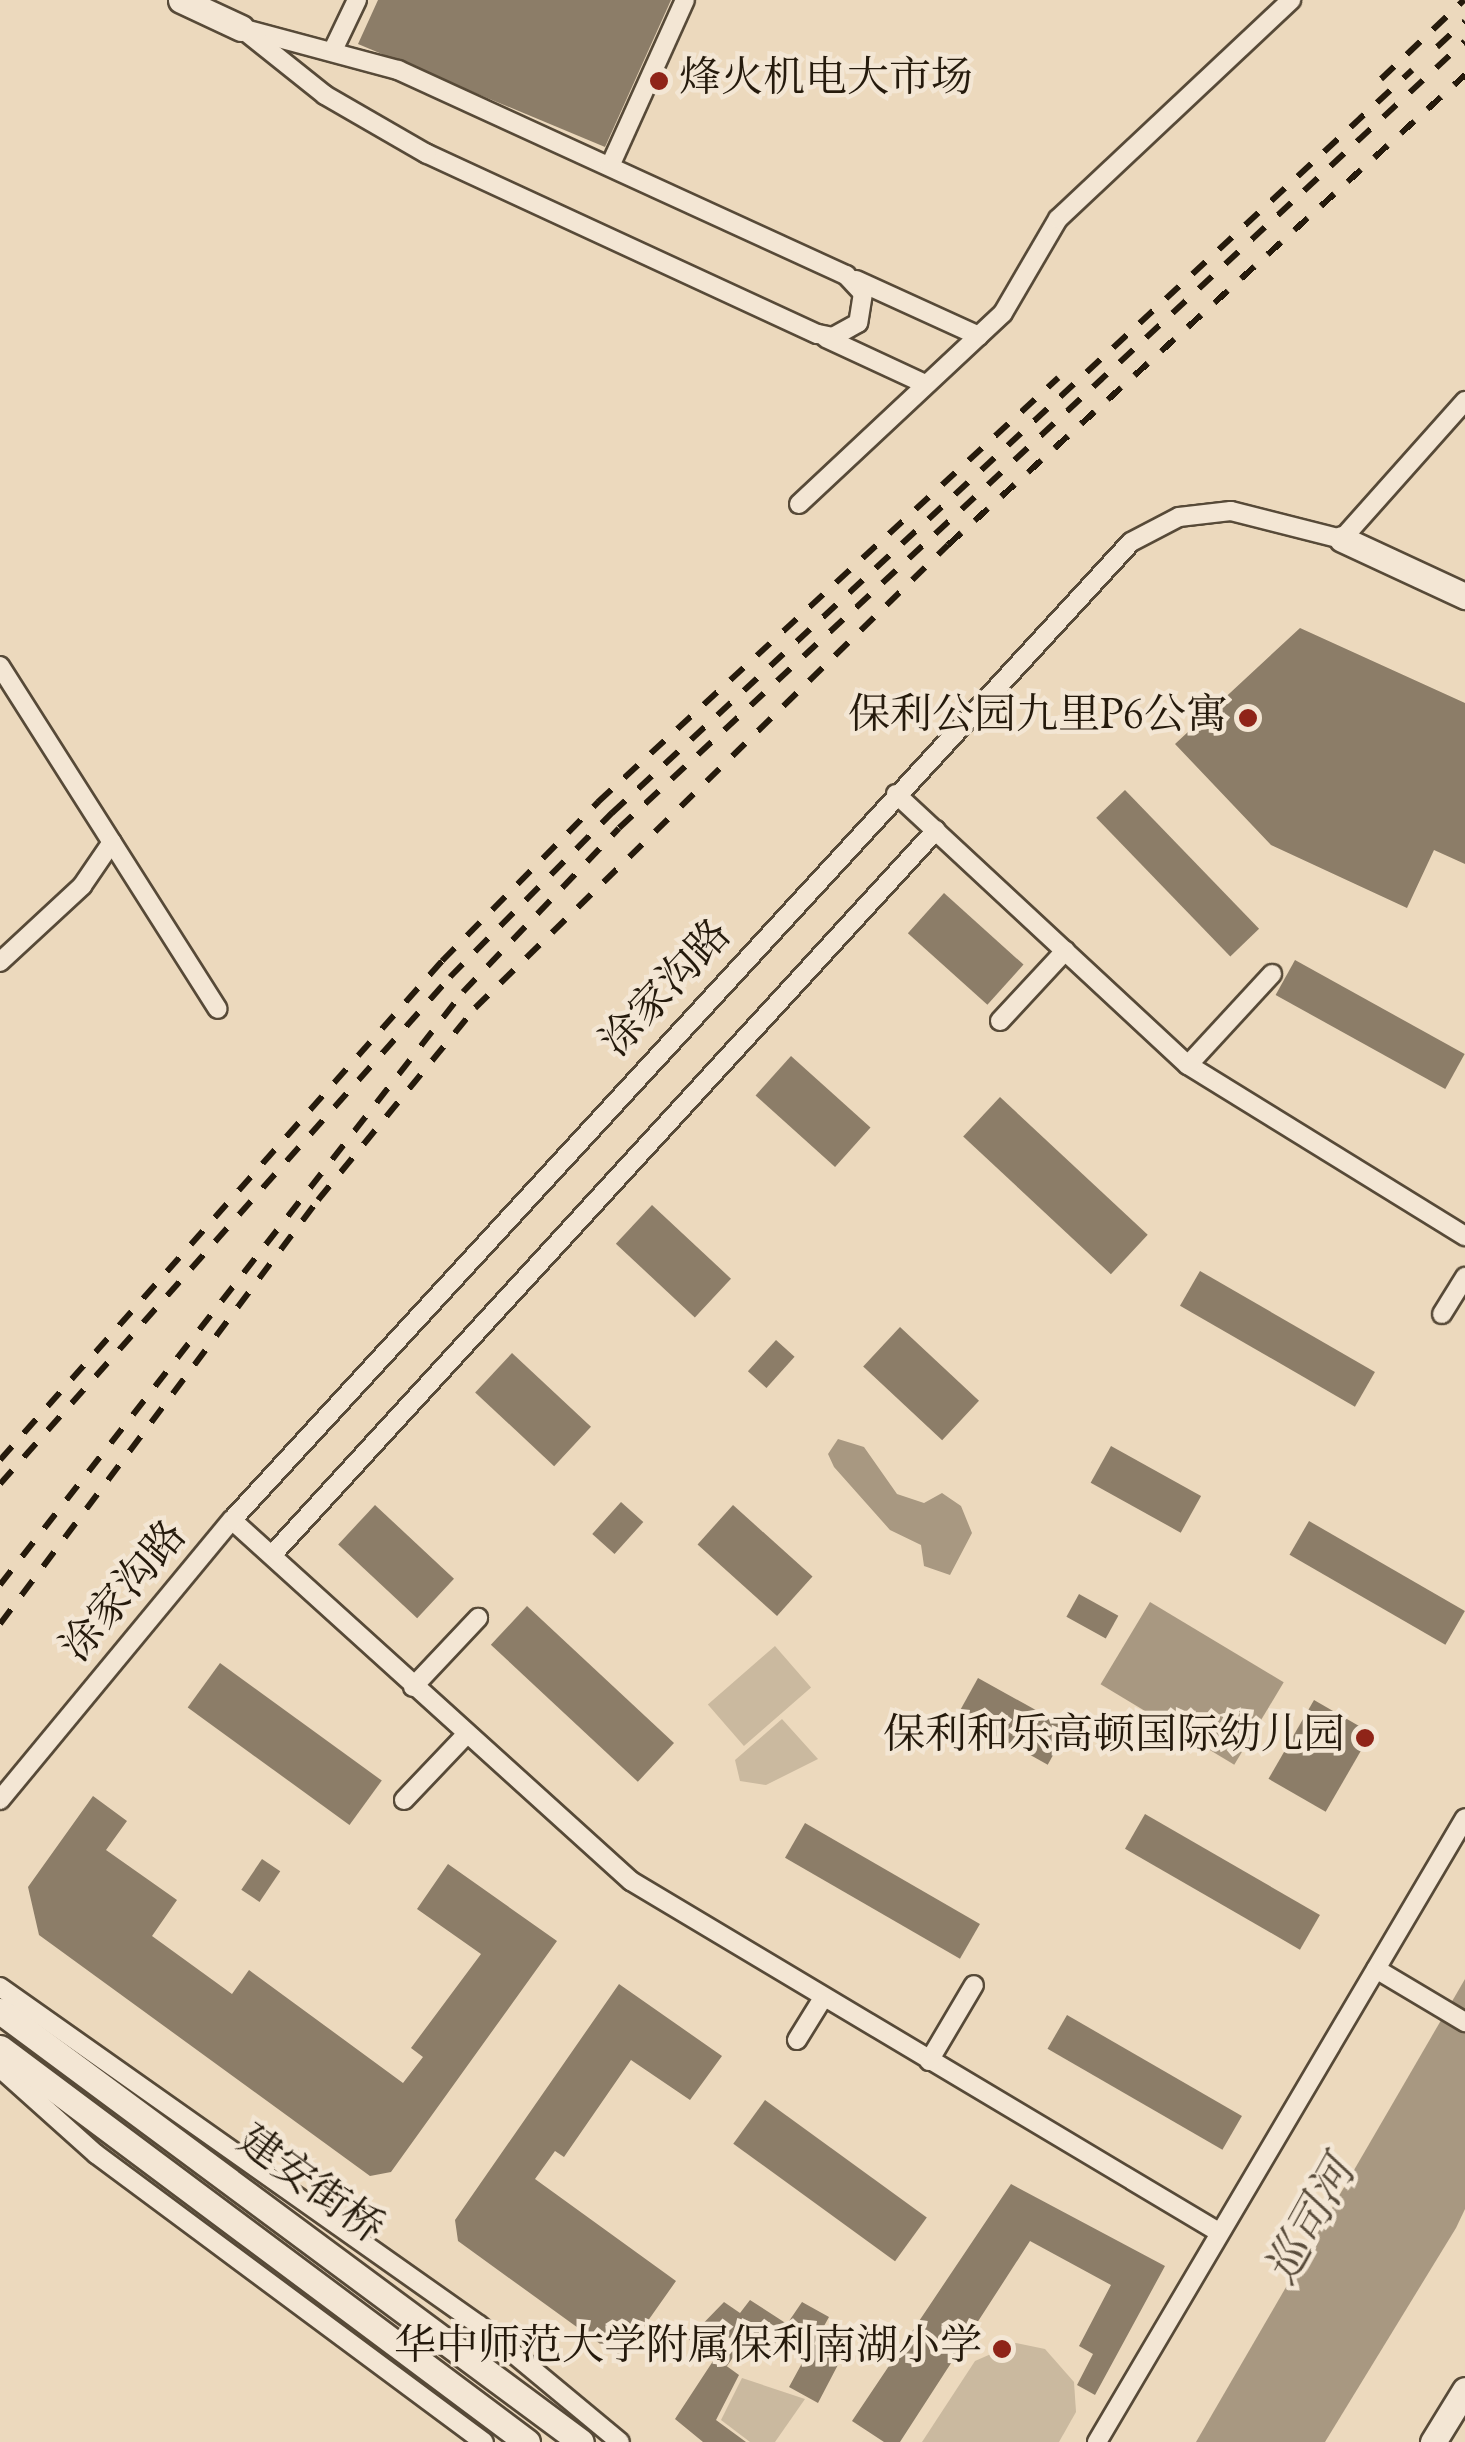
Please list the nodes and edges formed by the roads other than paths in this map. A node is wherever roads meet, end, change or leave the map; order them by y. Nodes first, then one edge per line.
1 (180, 0) edge
2 (357, 0) edge
3 (685, 0) edge
4 (1290, 0) edge
5 (241, 28) junction
6 (334, 48) junction
7 (610, 166) junction
8 (846, 275) junction
9 (817, 334) junction
10 (978, 336) junction
11 (925, 384) junction
12 (1465, 401) edge
13 (798, 504) dead end
14 (1342, 538) junction
15 (1465, 596) edge
16 (0, 666) edge
17 (896, 794) junction
18 (936, 830) junction
19 (112, 842) junction
20 (1065, 951) junction
21 (0, 962) edge
22 (1272, 974) dead end
23 (218, 1009) dead end
24 (1000, 1022) dead end
25 (1188, 1065) junction
26 (1465, 1236) edge
27 (1465, 1276) edge
28 (1442, 1314) dead end
29 (232, 1520) junction
30 (272, 1556) junction
31 (478, 1618) dead end
32 (413, 1686) junction
33 (466, 1736) junction
34 (0, 1800) edge
35 (404, 1800) dead end
36 (1465, 1818) edge
37 (1376, 1969) junction
38 (974, 1985) dead end
39 (0, 1987) edge
40 (822, 1998) junction
41 (0, 2010) edge
42 (1465, 2022) edge
43 (797, 2040) dead end
44 (0, 2048) edge
45 (929, 2060) junction
46 (0, 2068) edge
47 (1217, 2231) junction
48 (1465, 2390) edge
49 (574, 2437) edge
50 (484, 2442) edge
51 (528, 2442) edge
52 (620, 2442) edge
53 (1098, 2442) edge
54 (1433, 2442) edge

1 - 5 main road
2 - 6 street
3 - 7 street
4 - 10 street
5 - 6 street
5 - 9 street
6 - 7 street
7 - 8 street
8 - 9 street
8 - 10 street
9 - 11 street
10 - 11 street
11 - 13 street
12 - 14 street
14 - 15 main road
14 - 17 street, 涂家沟路
16 - 19 street
17 - 18 street
17 - 29 street, 涂家沟路
18 - 20 street
18 - 30 street
19 - 21 street
19 - 23 street
20 - 24 street
20 - 25 street
22 - 25 street
25 - 26 street
27 - 28 street
29 - 30 street
29 - 34 street, 涂家沟路
30 - 32 street
31 - 32 street
32 - 33 street
33 - 35 street
33 - 40 street
36 - 37 street
37 - 42 street
37 - 47 street
38 - 45 street
39 - 52 street
40 - 43 street
40 - 45 street
41 - 49 main road, 建安街桥
44 - 51 main road, 建安街桥
45 - 47 street
46 - 50 street
47 - 53 street
48 - 54 main road

